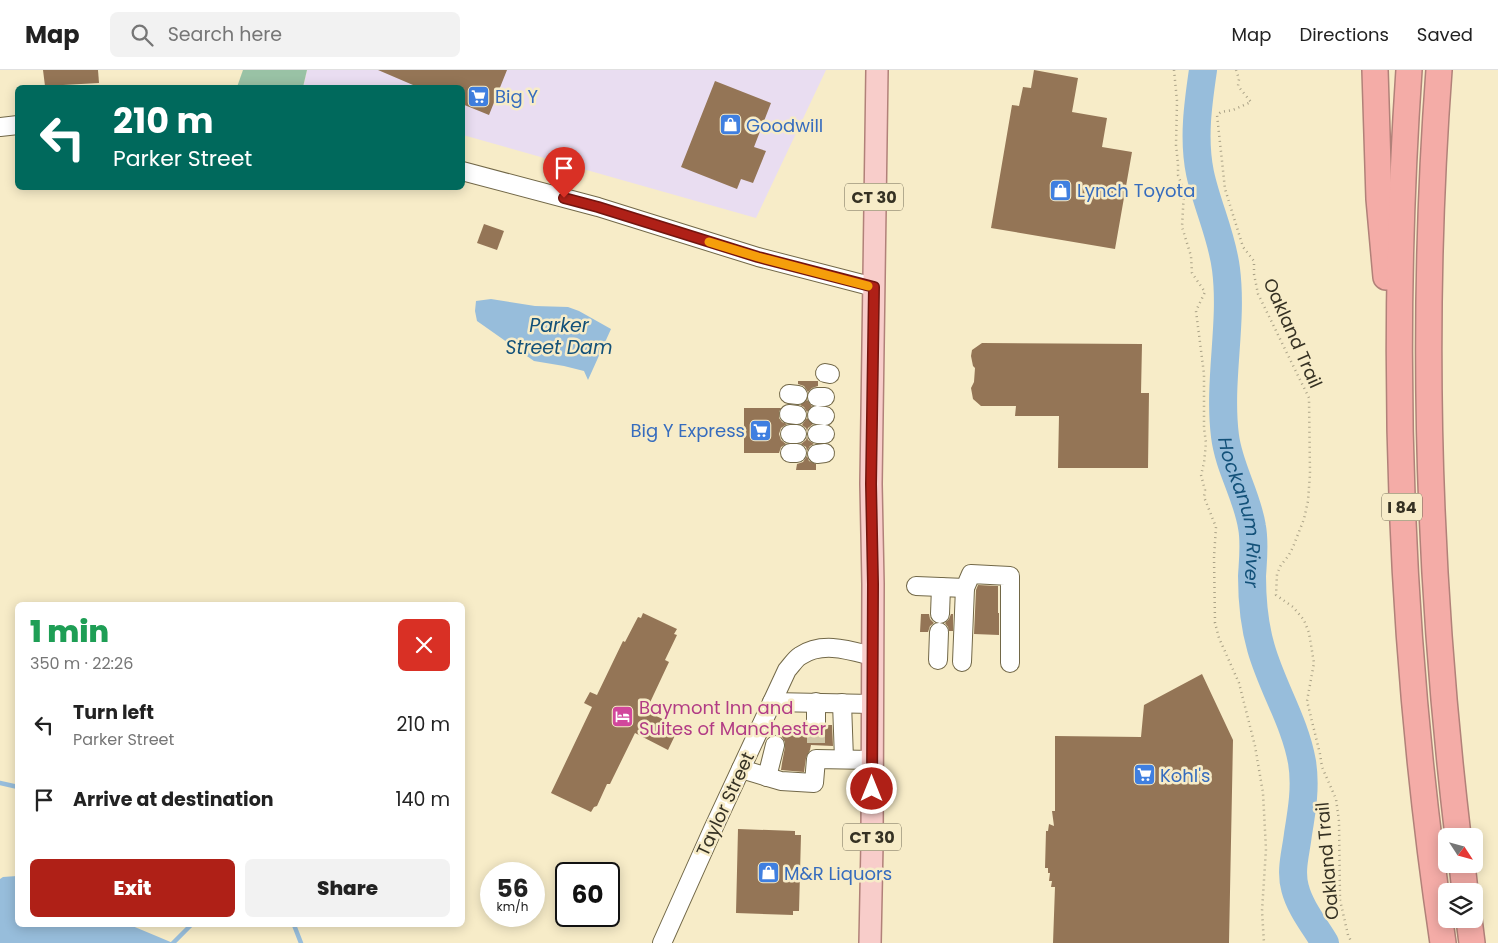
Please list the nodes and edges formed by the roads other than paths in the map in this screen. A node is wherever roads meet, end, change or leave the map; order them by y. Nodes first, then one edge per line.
1 (877, 70) edge
2 (1375, 70) edge
3 (1409, 70) edge
4 (1439, 70) edge
5 (15, 125) edge
6 (0, 127) edge
7 (465, 172) edge
8 (874, 287) junction
9 (1400, 444) junction
10 (916, 586) dead end
11 (941, 587) junction
12 (965, 588) junction
13 (872, 656) junction
14 (938, 660) dead end
15 (962, 662) dead end
16 (1010, 663) dead end
17 (772, 702) junction
18 (828, 703) junction
19 (872, 704) junction
20 (821, 725) tunnel mouth
21 (775, 746) dead end
22 (826, 754) junction
23 (872, 760) junction
24 (741, 769) junction
25 (767, 777) junction
26 (1457, 828) edge
27 (1470, 928) edge
28 (662, 943) edge
29 (870, 943) edge
30 (1443, 943) edge
31 (1472, 943) edge

1 - 8 main road, CT 30
2 - 9 highway
3 - 9 highway, I 84
4 - 26 highway
5 - 6 street
7 - 8 street
8 - 13 main road, CT 30
9 - 30 highway, I 84
10 - 11 street
11 - 12 street
11 - 14 street
12 - 15 street
12 - 16 street
13 - 17 street, Taylor Street
13 - 19 main road, CT 30
17 - 18 street
17 - 24 street, Taylor Street
18 - 19 street
18 - 20 street
18 - 22 street
19 - 23 main road, CT 30
21 - 25 street
22 - 23 street
22 - 25 street
23 - 29 main road, CT 30
24 - 25 street
24 - 28 street, Taylor Street
27 - 31 highway

